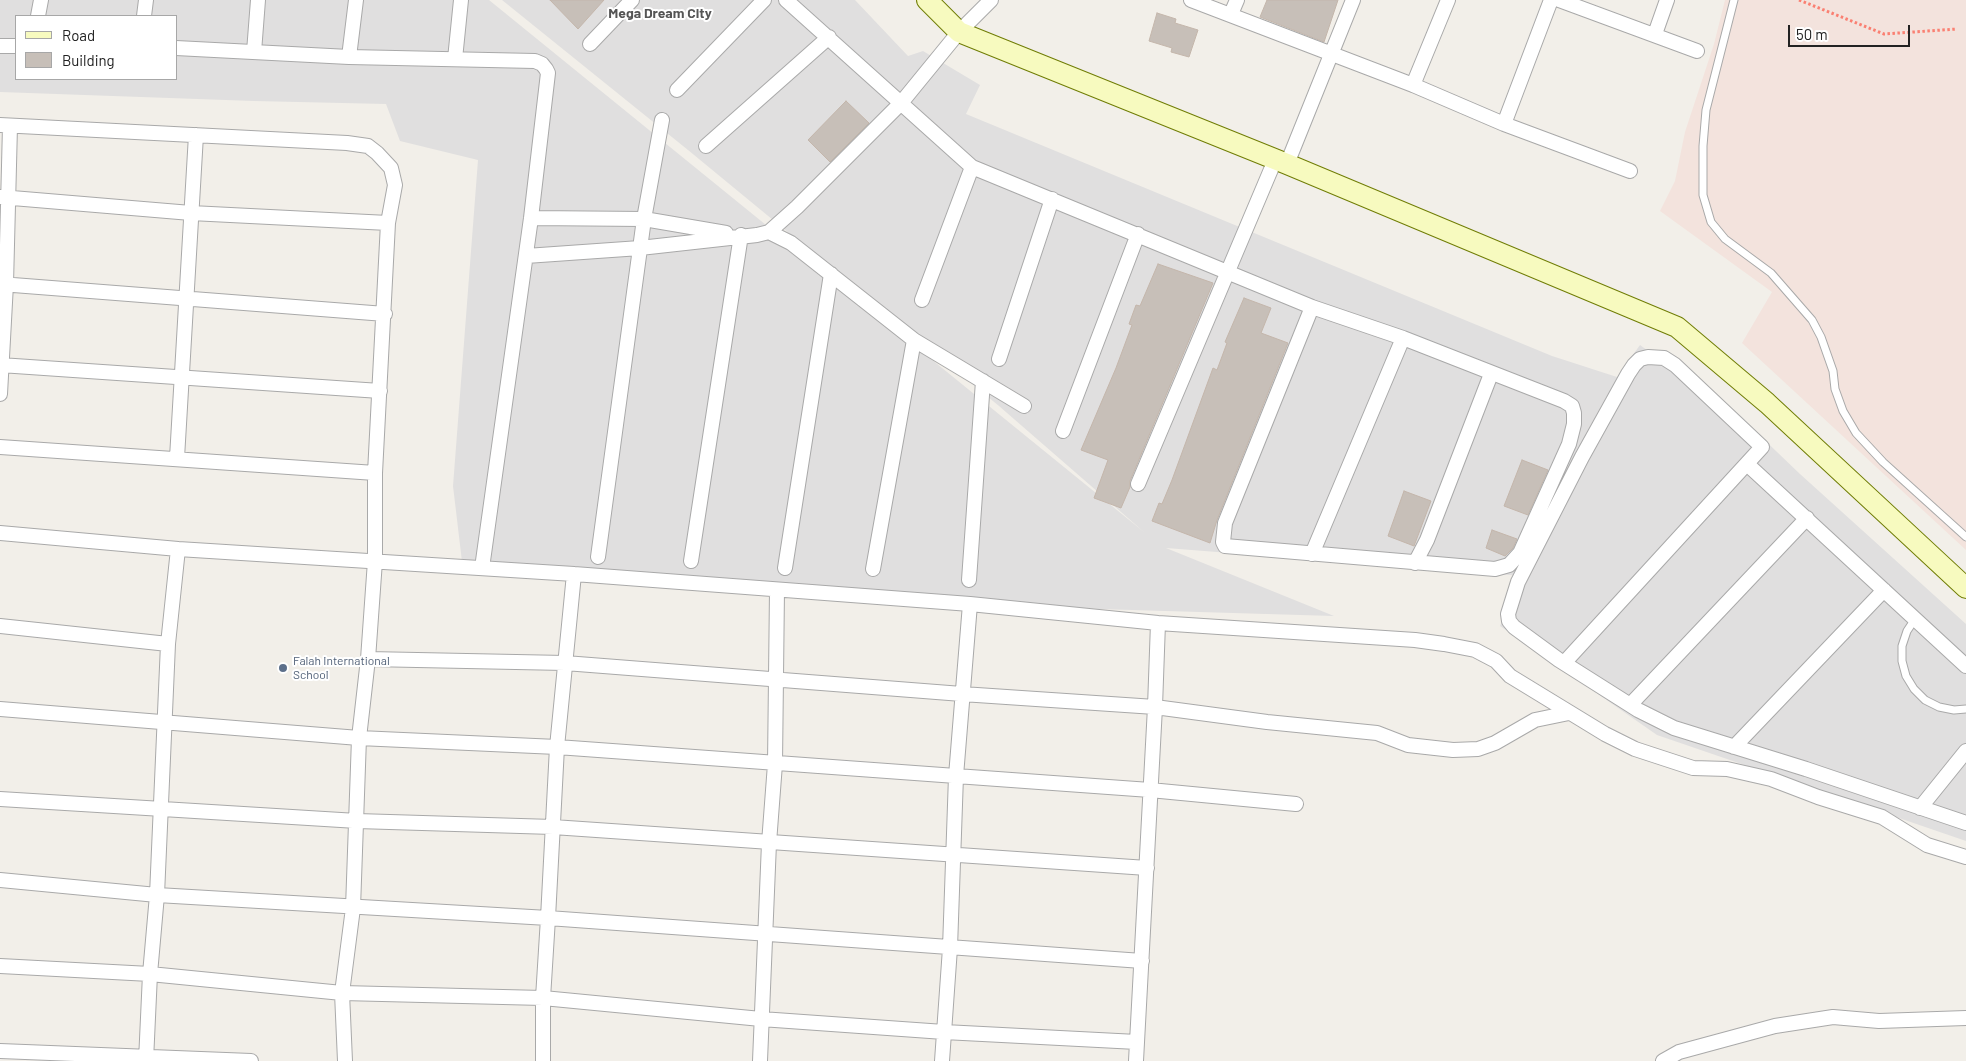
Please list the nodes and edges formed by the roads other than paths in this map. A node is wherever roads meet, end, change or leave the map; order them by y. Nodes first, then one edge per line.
1 (41, 0) edge
2 (146, 0) edge
3 (258, 0) edge
4 (356, 0) edge
5 (461, 0) edge
6 (632, 0) edge
7 (764, 0) edge
8 (786, 0) edge
9 (927, 0) edge
10 (991, 0) edge
11 (1192, 0) edge
12 (1237, 0) edge
13 (1353, 0) edge
14 (1448, 0) edge
15 (1551, 0) edge
16 (1559, 0) edge
17 (1667, 0) edge
18 (1734, 0) edge
19 (1231, 14) junction
20 (38, 15) edge
21 (144, 15) edge
22 (959, 32) junction
23 (1655, 34) junction
24 (829, 37) junction
25 (590, 44) dead end
26 (0, 46) edge
27 (15, 46) edge
28 (178, 48) edge
29 (1697, 51) dead end
30 (254, 52) junction
31 (1332, 53) junction
32 (349, 57) junction
33 (455, 59) junction
34 (1413, 85) junction
35 (676, 90) dead end
36 (901, 103) junction
37 (662, 120) dead end
38 (1504, 124) junction
39 (5, 125) edge
40 (196, 135) junction
41 (706, 146) dead end
42 (1281, 162) junction
43 (972, 167) junction
44 (1630, 170) dead end
45 (4, 197) edge
46 (1052, 199) junction
47 (191, 213) junction
48 (531, 218) junction
49 (644, 219) junction
50 (388, 223) junction
51 (769, 232) junction
52 (1138, 234) junction
53 (741, 235) junction
54 (640, 248) junction
55 (526, 256) junction
56 (1229, 272) junction
57 (831, 274) junction
58 (3, 284) edge
59 (186, 298) junction
60 (922, 300) dead end
61 (1312, 306) junction
62 (385, 314) junction
63 (1402, 338) junction
64 (914, 340) junction
65 (999, 359) dead end
66 (1, 365) edge
67 (1491, 374) junction
68 (181, 377) junction
69 (983, 381) junction
70 (380, 391) junction
71 (0, 394) edge
72 (1024, 406) dead end
73 (1063, 431) dead end
74 (0, 447) edge
75 (177, 458) junction
76 (1747, 464) junction
77 (375, 472) junction
78 (1138, 484) dead end
79 (1807, 518) junction
80 (0, 533) edge
81 (1966, 537) edge
82 (178, 549) junction
83 (1312, 554) junction
84 (598, 557) dead end
85 (375, 561) junction
86 (691, 561) dead end
87 (1415, 563) junction
88 (482, 568) junction
89 (785, 568) dead end
90 (873, 569) dead end
91 (574, 574) junction
92 (970, 580) dead end
93 (1966, 588) edge
94 (777, 590) junction
95 (1884, 590) junction
96 (970, 604) junction
97 (1915, 618) junction
98 (1158, 623) junction
99 (0, 626) edge
100 (168, 644) junction
101 (368, 659) junction
102 (565, 663) junction
103 (1564, 663) junction
104 (1966, 666) edge
105 (775, 680) junction
106 (962, 694) junction
107 (1630, 705) junction
108 (1155, 707) junction
109 (0, 709) edge
110 (1966, 709) edge
111 (1569, 712) junction
112 (164, 723) junction
113 (359, 738) junction
114 (557, 747) junction
115 (1734, 747) junction
116 (1966, 751) edge
117 (775, 764) junction
118 (956, 776) junction
119 (1150, 790) junction
120 (0, 799) edge
121 (1296, 804) dead end
122 (1920, 808) junction
123 (162, 809) junction
124 (357, 822) junction
125 (1966, 824) edge
126 (553, 827) junction
127 (769, 843) junction
128 (954, 856) junction
129 (1966, 857) edge
130 (1146, 868) junction
131 (0, 880) edge
132 (157, 895) junction
133 (353, 908) junction
134 (548, 918) junction
135 (765, 935) junction
136 (950, 948) junction
137 (1142, 961) junction
138 (0, 966) edge
139 (150, 974) junction
140 (342, 993) junction
141 (543, 998) junction
142 (1966, 1018) edge
143 (761, 1019) junction
144 (944, 1032) junction
145 (1137, 1042) junction
146 (0, 1050) edge
147 (146, 1059) edge
148 (251, 1061) edge
149 (345, 1061) edge
150 (543, 1061) edge
151 (760, 1061) edge
152 (942, 1061) edge
153 (1136, 1061) edge
154 (1663, 1061) edge

1 - 20 street
2 - 21 street
3 - 30 street
4 - 32 street
5 - 33 street
6 - 25 street
7 - 35 street
8 - 24 street
9 - 22 main road
10 - 22 street
11 - 19 street
12 - 19 street
13 - 31 street
14 - 34 street
15 - 38 street
16 - 23 street
17 - 23 street
18 - 81 lane
19 - 31 street
22 - 36 street
22 - 42 main road
23 - 29 street
24 - 36 street
24 - 41 street
26 - 27 street
28 - 30 street
30 - 32 street
31 - 34 street
31 - 42 street
32 - 33 street
33 - 48 street
34 - 38 street
36 - 43 street
36 - 51 street
37 - 49 street
38 - 44 street
39 - 40 street
39 - 45 street
40 - 47 street
40 - 50 street
42 - 56 street
42 - 93 main road
43 - 46 street
43 - 60 street
45 - 47 street
45 - 58 street
46 - 52 street
46 - 65 street
47 - 50 street
47 - 59 street
48 - 49 street
48 - 55 street
49 - 53 street
49 - 54 street
50 - 62 street
51 - 53 street
51 - 57 street
52 - 56 street
52 - 73 street
53 - 54 street
53 - 86 street
54 - 55 street
54 - 84 street
55 - 88 street
56 - 61 street
56 - 78 street
57 - 64 street
57 - 89 street
58 - 59 street
58 - 66 street
59 - 62 street
59 - 68 street
61 - 63 street
61 - 83 street
62 - 70 street
63 - 67 street
63 - 83 street
64 - 69 street
64 - 90 street
66 - 68 street
66 - 71 street
67 - 87 street
67 - 87 street
68 - 70 street
68 - 75 street
69 - 72 street
69 - 92 street
70 - 77 street
74 - 75 street
75 - 77 street
76 - 79 street
76 - 103 street
76 - 103 street
77 - 85 street
79 - 95 street
79 - 107 street
80 - 82 street
82 - 85 street
82 - 100 street
83 - 87 street
85 - 88 street
85 - 101 street
88 - 91 street
91 - 94 street
91 - 102 street
94 - 96 street
94 - 105 street
95 - 97 street
95 - 115 street
96 - 98 street
96 - 106 street
97 - 104 street
97 - 110 lane
98 - 108 street
98 - 111 street
99 - 100 street
100 - 112 street
101 - 102 street
101 - 113 street
102 - 105 street
102 - 114 street
103 - 107 street
105 - 106 street
105 - 117 street
106 - 108 street
106 - 118 street
107 - 115 street
108 - 111 street
108 - 119 street
109 - 112 street
111 - 129 street
112 - 113 street
112 - 123 street
113 - 114 street
113 - 124 street
114 - 117 street
114 - 126 street
115 - 122 street
116 - 122 street
117 - 118 street
117 - 127 street
118 - 119 street
118 - 128 street
119 - 121 street
119 - 130 street
120 - 123 street
122 - 125 street
123 - 124 street
123 - 132 street
124 - 126 street
124 - 133 street
126 - 127 street
126 - 134 street
127 - 128 street
127 - 135 street
128 - 130 street
128 - 136 street
130 - 137 street
131 - 132 street
132 - 133 street
132 - 139 street
133 - 134 street
133 - 140 street
134 - 135 street
134 - 141 street
135 - 136 street
135 - 143 street
136 - 137 street
136 - 144 street
137 - 145 street
138 - 139 street
139 - 140 street
139 - 147 street
140 - 141 street
140 - 149 street
141 - 143 street
141 - 150 street
142 - 154 street
143 - 144 street
143 - 151 street
144 - 145 street
144 - 152 street
145 - 153 street
146 - 147 street
147 - 148 street

